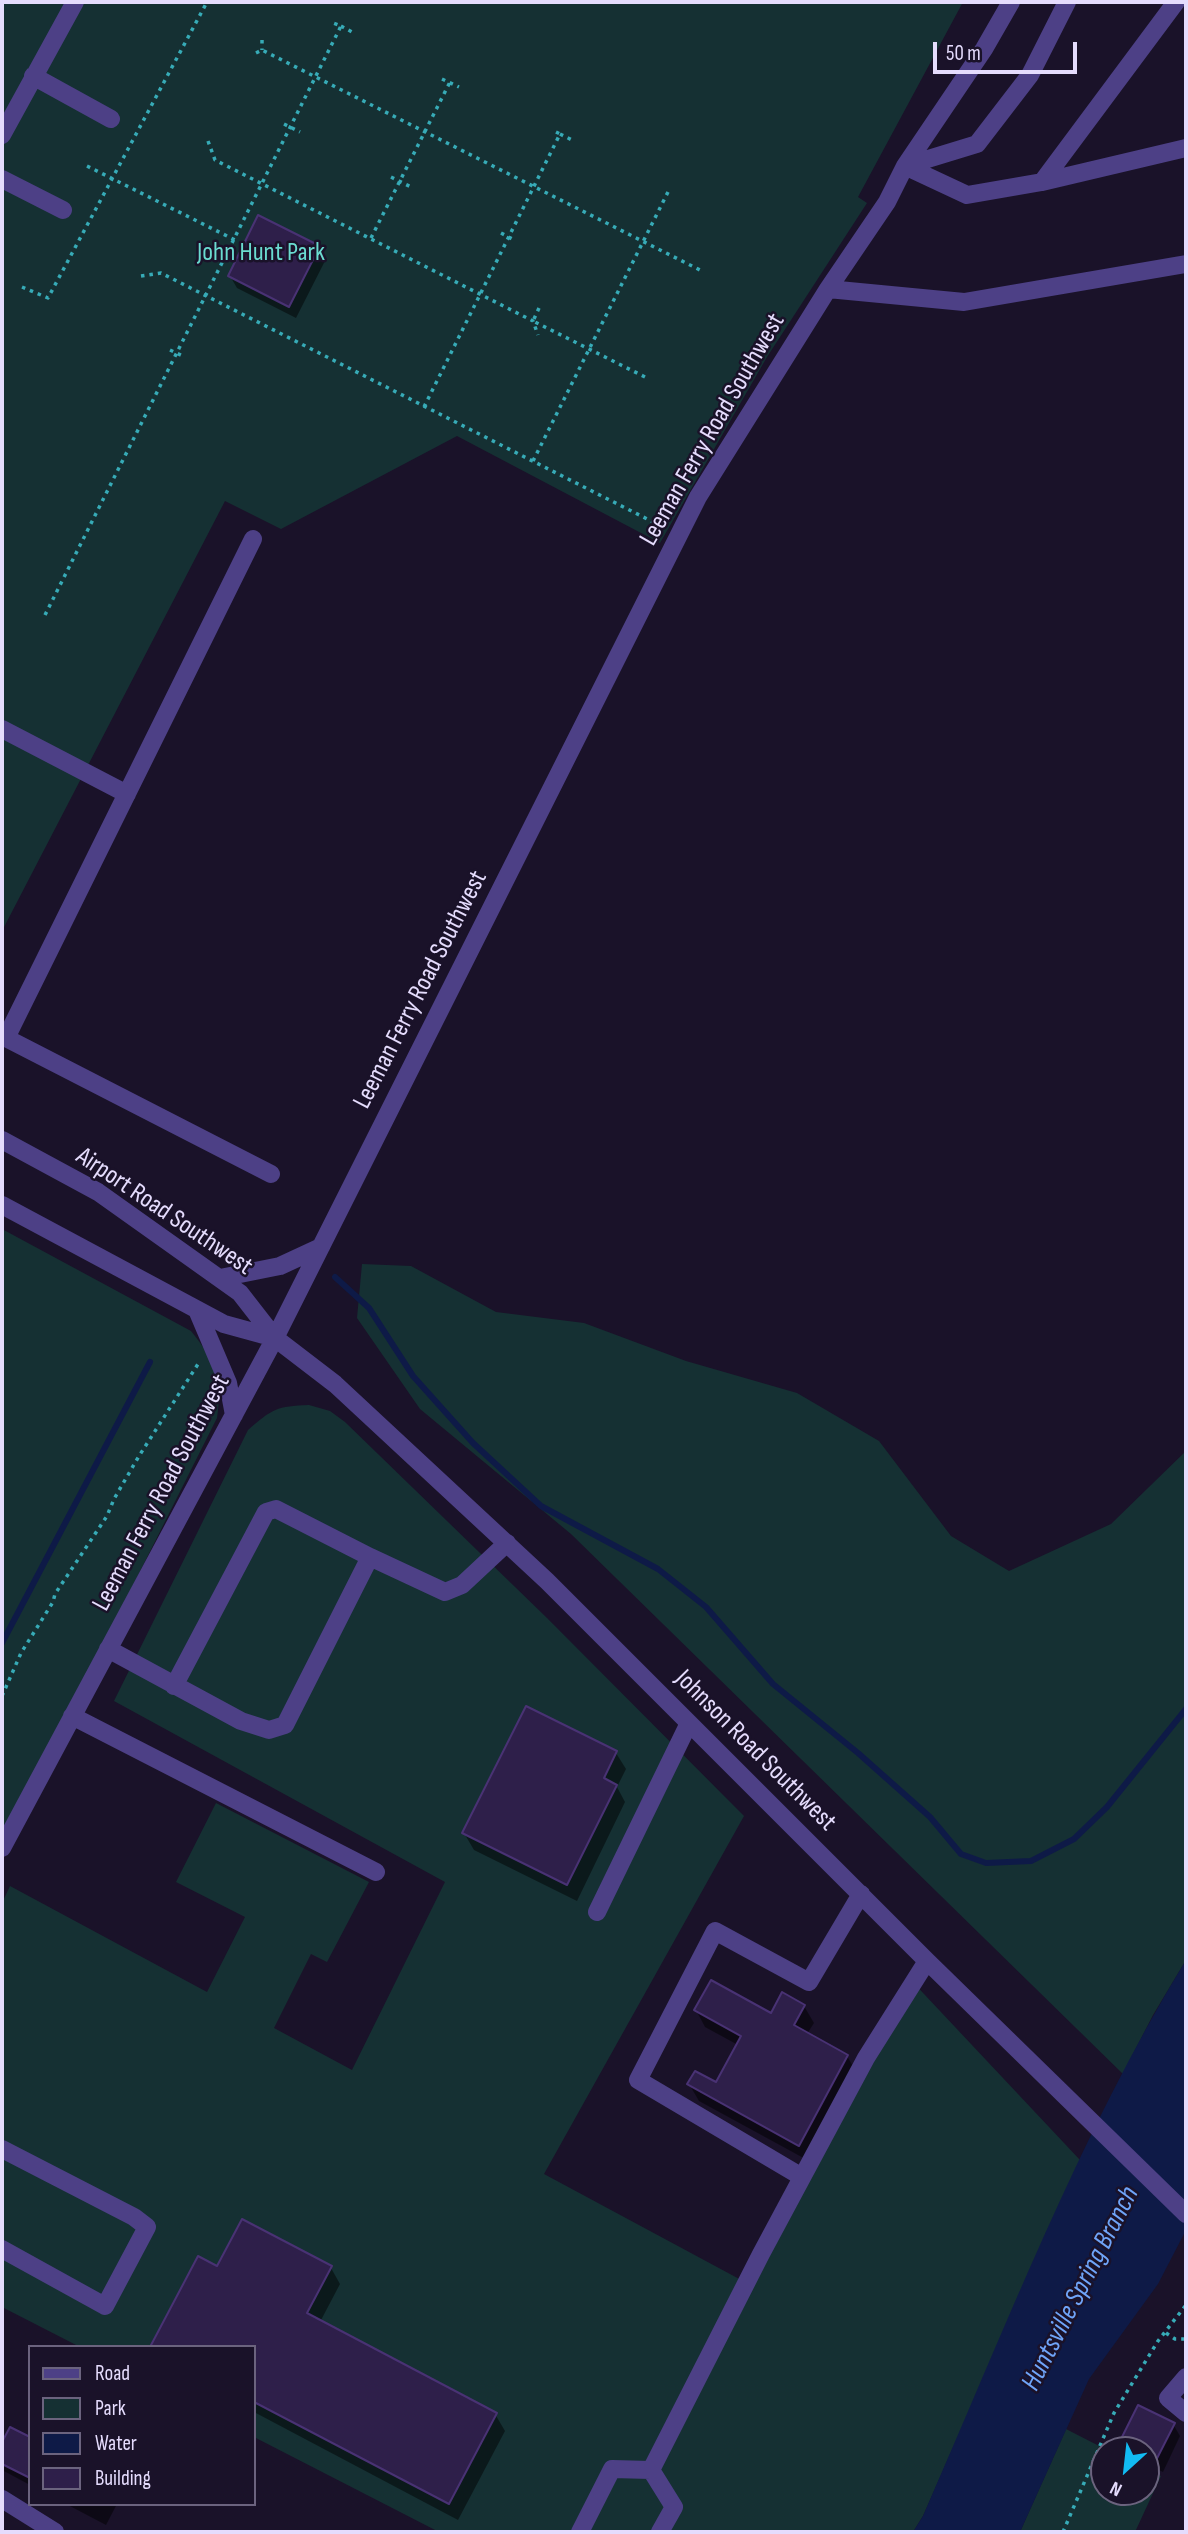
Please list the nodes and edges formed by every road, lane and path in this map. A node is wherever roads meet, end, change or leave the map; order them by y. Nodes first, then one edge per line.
1 (75, 2) edge
2 (206, 2) edge
3 (1011, 2) edge
4 (1068, 2) edge
5 (1176, 2) edge
6 (333, 23) dead end
7 (341, 26) junction
8 (352, 32) dead end
9 (262, 40) dead end
10 (262, 50) junction
11 (256, 53) dead end
12 (33, 76) junction
13 (316, 77) junction
14 (442, 79) dead end
15 (450, 82) junction
16 (459, 87) dead end
17 (111, 120) dead end
18 (284, 124) dead end
19 (291, 128) junction
20 (552, 130) dead end
21 (425, 131) junction
22 (300, 132) dead end
23 (560, 134) junction
24 (2, 135) edge
25 (572, 140) dead end
26 (208, 141) dead end
27 (1186, 148) edge
28 (87, 166) dead end
29 (905, 166) junction
30 (391, 177) dead end
31 (112, 178) junction
32 (2, 179) edge
33 (400, 181) junction
34 (1042, 182) junction
35 (263, 184) junction
36 (534, 186) junction
37 (411, 187) dead end
38 (669, 190) dead end
39 (63, 211) dead end
40 (501, 233) dead end
41 (509, 237) junction
42 (371, 238) junction
43 (235, 240) junction
44 (516, 240) dead end
45 (643, 241) junction
46 (1186, 264) edge
47 (700, 270) dead end
48 (141, 276) dead end
49 (22, 286) dead end
50 (828, 289) junction
51 (480, 294) junction
52 (206, 296) junction
53 (539, 308) dead end
54 (533, 321) junction
55 (538, 335) dead end
56 (589, 349) junction
57 (170, 350) dead end
58 (178, 353) junction
59 (185, 357) dead end
60 (645, 377) dead end
61 (424, 407) junction
62 (533, 461) junction
63 (679, 536) junction
64 (253, 539) dead end
65 (45, 615) dead end
66 (2, 729) edge
67 (127, 794) junction
68 (2, 1140) edge
69 (271, 1174) dead end
70 (2, 1205) edge
71 (321, 1247) junction
72 (220, 1278) junction
73 (197, 1310) junction
74 (275, 1338) junction
75 (201, 1359) dead end
76 (234, 1415) junction
77 (506, 1543) junction
78 (370, 1557) junction
79 (108, 1649) junction
80 (174, 1686) junction
81 (2, 1696) edge
82 (72, 1716) junction
83 (689, 1723) junction
84 (2, 1848) edge
85 (376, 1872) dead end
86 (861, 1894) junction
87 (597, 1912) dead end
88 (927, 1961) junction
89 (2, 2149) edge
90 (802, 2177) junction
91 (1186, 2214) edge
92 (2, 2249) edge
93 (1186, 2305) edge
94 (1166, 2332) junction
95 (1186, 2339) edge
96 (1186, 2377) edge
97 (1186, 2413) edge
98 (651, 2470) junction
99 (2, 2499) edge
100 (55, 2532) edge
101 (580, 2532) edge
102 (660, 2532) edge
103 (1063, 2532) edge

1 - 12 street
2 - 31 path
3 - 29 street, Leeman Ferry Road Southwest
4 - 29 street
5 - 34 street
6 - 7 path
7 - 8 path
7 - 13 path
9 - 10 path
10 - 11 path
10 - 13 path
12 - 17 street
12 - 24 street
13 - 19 path
13 - 21 path
14 - 15 path
15 - 16 path
15 - 21 path
18 - 19 path
19 - 22 path
19 - 35 path
20 - 23 path
21 - 33 path
21 - 36 path
23 - 25 path
23 - 36 path
26 - 35 path
27 - 34 street
28 - 31 path
29 - 34 street
29 - 50 street, Leeman Ferry Road Southwest
30 - 33 path
31 - 43 path
31 - 49 path
32 - 39 street
33 - 37 path
33 - 42 path
35 - 42 path
35 - 43 path
36 - 41 path
36 - 45 path
38 - 45 path
40 - 41 path
41 - 44 path
41 - 51 path
42 - 51 path
43 - 52 path
45 - 47 path
45 - 56 path
46 - 50 street
48 - 52 path
50 - 63 street, Leeman Ferry Road Southwest
51 - 54 path
51 - 61 path
52 - 58 path
52 - 61 path
53 - 54 path
54 - 55 path
54 - 56 path
56 - 60 path
56 - 62 path
57 - 58 path
58 - 59 path
58 - 65 path
61 - 62 path
62 - 63 path
63 - 71 street, Leeman Ferry Road Southwest
64 - 67 street
66 - 67 street
67 - 69 street
68 - 72 street, Airport Road Southwest
70 - 73 street
71 - 72 street
71 - 74 street, Leeman Ferry Road Southwest
72 - 74 street, Airport Road Southwest
73 - 74 street
73 - 76 street
74 - 76 street, Leeman Ferry Road Southwest
74 - 77 street, Johnson Road Southwest
75 - 81 path
76 - 79 street, Leeman Ferry Road Southwest
77 - 78 street
77 - 83 street, Johnson Road Southwest
78 - 80 street
78 - 80 street
79 - 80 street
79 - 82 street, Leeman Ferry Road Southwest
82 - 84 street, Leeman Ferry Road Southwest
82 - 85 street
83 - 86 street, Johnson Road Southwest
83 - 87 street
86 - 88 street, Johnson Road Southwest
86 - 90 street
88 - 90 street
88 - 91 street, Johnson Road Southwest
89 - 92 street
90 - 98 street
93 - 94 path
94 - 95 path
94 - 103 path
96 - 97 street
98 - 101 street
98 - 102 street
99 - 100 street

